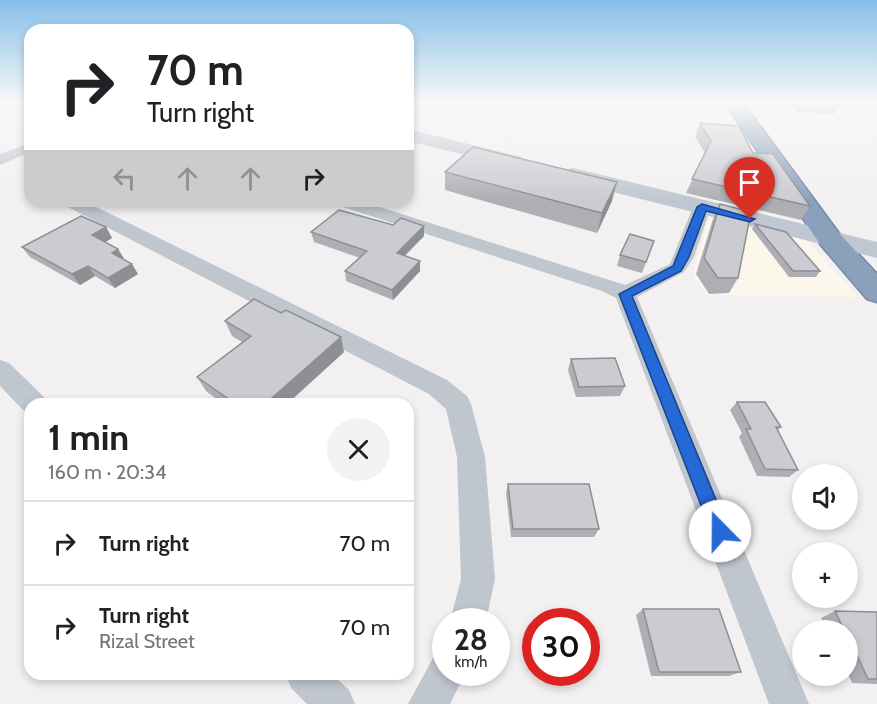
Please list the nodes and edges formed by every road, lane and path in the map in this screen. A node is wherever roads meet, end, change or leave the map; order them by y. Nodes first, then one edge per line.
1 (414, 136) edge
2 (757, 136) edge
3 (24, 150) edge
4 (0, 160) edge
5 (536, 166) edge
6 (558, 172) edge
7 (82, 207) edge
8 (362, 207) edge
9 (702, 207) junction
10 (829, 238) junction
11 (877, 250) edge
12 (877, 292) edge
13 (625, 294) junction
14 (0, 370) edge
15 (28, 398) edge
16 (471, 608) edge
17 (311, 680) edge
18 (439, 686) edge
19 (335, 704) edge
20 (428, 704) edge
21 (789, 704) edge

1 - 5 main road
2 - 10 highway
3 - 4 street
6 - 9 main road
7 - 16 street
8 - 13 street
9 - 10 main road
9 - 13 street
10 - 11 main road
10 - 12 highway
13 - 21 street
14 - 15 street
17 - 19 street
18 - 20 street

